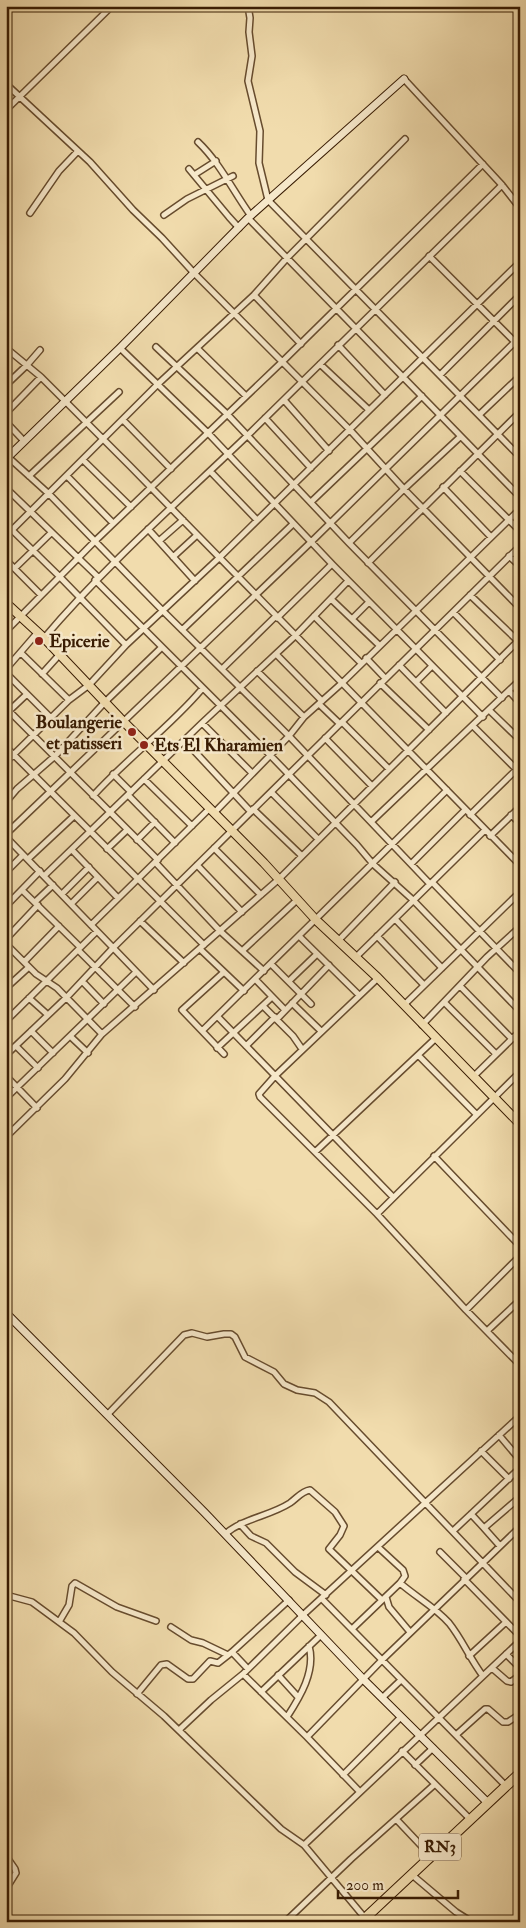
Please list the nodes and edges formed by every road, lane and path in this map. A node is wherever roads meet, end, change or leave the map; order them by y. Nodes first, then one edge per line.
1 (112, 6) edge
2 (248, 6) edge
3 (404, 79) joint
4 (6, 84) edge
5 (20, 96) junction
6 (6, 110) edge
7 (405, 139) dead end
8 (198, 142) dead end
9 (78, 151) junction
10 (216, 161) junction
11 (483, 164) junction
12 (189, 169) dead end
13 (194, 175) junction
14 (233, 176) dead end
15 (226, 180) junction
16 (502, 185) junction
17 (204, 189) junction
18 (268, 200) junction
19 (520, 208) edge
20 (30, 213) dead end
21 (164, 216) dead end
22 (250, 217) junction
23 (239, 228) junction
24 (306, 239) junction
25 (430, 256) junction
26 (287, 258) junction
27 (520, 262) edge
28 (194, 273) junction
29 (356, 289) junction
30 (254, 294) junction
31 (520, 295) edge
32 (477, 304) junction
33 (336, 308) junction
34 (375, 309) junction
35 (234, 313) junction
36 (494, 321) junction
37 (355, 328) junction
38 (520, 337) edge
39 (515, 342) junction
40 (301, 344) junction
41 (338, 345) junction
42 (156, 347) dead end
43 (520, 347) edge
44 (6, 348) edge
45 (120, 348) junction
46 (198, 348) junction
47 (40, 350) dead end
48 (423, 358) junction
49 (282, 362) junction
50 (320, 364) junction
51 (27, 365) junction
52 (178, 366) junction
53 (440, 375) junction
54 (520, 376) edge
55 (403, 377) junction
56 (41, 378) junction
57 (302, 381) junction
58 (158, 384) junction
59 (6, 385) edge
60 (119, 392) dead end
61 (385, 395) junction
62 (460, 395) junction
63 (246, 396) junction
64 (422, 396) junction
65 (284, 400) junction
66 (66, 401) junction
67 (370, 410) junction
68 (7, 411) edge
69 (227, 414) junction
70 (439, 415) junction
71 (479, 415) junction
72 (519, 416) edge
73 (265, 418) junction
74 (123, 420) junction
75 (6, 422) edge
76 (86, 422) junction
77 (350, 430) junction
78 (208, 433) junction
79 (497, 434) junction
80 (247, 435) junction
81 (460, 437) junction
82 (103, 440) junction
83 (24, 441) junction
84 (368, 449) junction
85 (329, 451) junction
86 (228, 454) junction
87 (477, 454) junction
88 (7, 457) edge
89 (520, 457) edge
90 (83, 460) junction
91 (311, 468) junction
92 (171, 469) junction
93 (385, 469) junction
94 (210, 471) junction
95 (460, 471) junction
96 (29, 476) junction
97 (67, 476) junction
98 (294, 484) junction
99 (443, 487) junction
100 (6, 488) edge
101 (152, 488) junction
102 (404, 488) junction
103 (12, 494) junction
104 (49, 494) junction
105 (520, 497) edge
106 (6, 499) edge
107 (311, 502) junction
108 (274, 504) junction
109 (130, 507) junction
110 (170, 507) junction
111 (422, 508) junction
112 (520, 509) edge
113 (30, 512) junction
114 (183, 520) junction
115 (257, 520) junction
116 (509, 521) junction
117 (113, 523) junction
118 (330, 523) junction
119 (293, 524) junction
120 (148, 529) junction
121 (12, 530) junction
122 (520, 531) edge
123 (51, 532) junction
124 (197, 535) junction
125 (6, 536) edge
126 (491, 538) junction
127 (95, 541) junction
128 (159, 541) junction
129 (310, 543) junction
130 (348, 543) junction
131 (520, 546) edge
132 (33, 550) junction
133 (509, 556) junction
134 (78, 557) junction
135 (173, 557) junction
136 (219, 558) junction
137 (471, 558) junction
138 (6, 560) edge
139 (114, 560) junction
140 (368, 563) junction
141 (332, 564) junction
142 (520, 566) edge
143 (14, 568) junction
144 (60, 576) junction
145 (237, 576) junction
146 (489, 576) junction
147 (97, 579) junction
148 (195, 580) junction
149 (348, 581) junction
150 (42, 595) junction
151 (470, 595) junction
152 (255, 596) junction
153 (79, 597) junction
154 (331, 599) junction
155 (369, 602) junction
156 (6, 603) edge
157 (520, 608) edge
158 (162, 611) junction
159 (416, 612) junction
160 (454, 612) junction
161 (21, 616) junction
162 (314, 616) junction
163 (276, 617) junction
164 (352, 619) junction
165 (143, 629) junction
166 (182, 630) junction
167 (396, 630) junction
168 (6, 631) edge
169 (435, 631) junction
170 (38, 632) junction
171 (295, 636) junction
172 (44, 638) junction
173 (519, 640) edge
174 (379, 645) junction
175 (126, 646) junction
176 (161, 648) junction
177 (200, 648) junction
178 (415, 648) junction
179 (21, 653) junction
180 (60, 654) junction
181 (276, 654) junction
182 (366, 658) junction
183 (500, 660) junction
184 (361, 663) junction
185 (399, 665) junction
186 (432, 666) junction
187 (180, 667) junction
188 (222, 669) junction
189 (257, 670) junction
190 (6, 671) edge
191 (42, 674) junction
192 (386, 678) junction
193 (481, 678) junction
194 (520, 680) edge
195 (416, 682) junction
196 (342, 683) junction
197 (380, 683) junction
198 (89, 685) junction
199 (240, 687) junction
200 (202, 689) junction
201 (509, 691) junction
202 (27, 694) junction
203 (462, 696) junction
204 (502, 698) junction
205 (69, 700) junction
206 (105, 702) junction
207 (320, 702) junction
208 (362, 702) junction
209 (520, 703) edge
210 (220, 707) junction
211 (8, 710) edge
212 (490, 710) junction
213 (446, 713) junction
214 (304, 717) junction
215 (483, 717) junction
216 (51, 718) junction
217 (124, 722) junction
218 (202, 723) junction
219 (341, 723) junction
220 (473, 726) junction
221 (429, 730) junction
222 (34, 736) junction
223 (289, 736) junction
224 (325, 738) junction
225 (184, 740) junction
226 (520, 740) edge
227 (147, 744) junction
228 (6, 747) edge
229 (408, 750) junction
230 (269, 754) junction
231 (14, 755) junction
232 (55, 756) junction
233 (308, 756) junction
234 (163, 761) junction
235 (6, 762) edge
236 (518, 768) edge
237 (389, 769) junction
238 (426, 769) junction
239 (252, 773) junction
240 (34, 774) junction
241 (70, 774) junction
242 (112, 774) junction
243 (288, 775) junction
244 (144, 779) junction
245 (372, 786) junction
246 (446, 790) junction
247 (51, 792) junction
248 (270, 792) junction
249 (233, 793) junction
250 (129, 794) junction
251 (93, 796) junction
252 (6, 802) edge
253 (354, 804) junction
254 (520, 807) edge
255 (465, 810) junction
256 (211, 811) junction
257 (252, 811) junction
258 (110, 813) junction
259 (470, 815) junction
260 (511, 815) junction
261 (74, 816) junction
262 (155, 822) junction
263 (371, 822) junction
264 (335, 823) junction
265 (520, 823) edge
266 (192, 826) junction
267 (127, 830) junction
268 (485, 830) junction
269 (232, 831) junction
270 (90, 832) junction
271 (6, 836) edge
272 (490, 836) junction
273 (318, 839) junction
274 (137, 840) junction
275 (175, 842) junction
276 (392, 844) junction
277 (214, 848) junction
278 (107, 849) junction
279 (72, 850) junction
280 (302, 856) junction
281 (25, 857) junction
282 (156, 861) junction
283 (372, 864) junction
284 (411, 864) junction
285 (197, 865) junction
286 (520, 865) edge
287 (89, 867) junction
288 (6, 872) edge
289 (40, 872) junction
290 (44, 876) junction
291 (98, 877) junction
292 (279, 879) junction
293 (138, 880) junction
294 (395, 882) junction
295 (431, 883) junction
296 (53, 885) junction
297 (177, 885) junction
298 (22, 890) junction
299 (520, 892) edge
300 (62, 894) junction
301 (261, 895) junction
302 (118, 898) junction
303 (298, 899) junction
304 (414, 900) junction
305 (160, 901) junction
306 (36, 904) junction
307 (71, 904) junction
308 (6, 906) edge
309 (242, 912) junction
310 (395, 919) junction
311 (316, 920) junction
312 (140, 921) junction
313 (91, 925) junction
314 (60, 926) junction
315 (520, 926) edge
316 (220, 930) junction
317 (97, 931) junction
318 (479, 931) junction
319 (515, 931) junction
320 (300, 936) junction
321 (377, 936) junction
322 (520, 937) edge
323 (6, 939) edge
324 (338, 940) junction
325 (6, 944) edge
326 (202, 947) junction
327 (79, 948) junction
328 (113, 948) junction
329 (496, 949) junction
330 (242, 950) junction
331 (460, 950) junction
332 (317, 954) junction
333 (355, 958) junction
334 (24, 962) junction
335 (184, 964) junction
336 (271, 964) junction
337 (329, 965) junction
338 (29, 967) junction
339 (95, 967) junction
340 (442, 968) junction
341 (477, 968) junction
342 (264, 971) junction
343 (136, 972) junction
344 (224, 972) junction
345 (520, 973) edge
346 (378, 978) junction
347 (255, 979) junction
348 (47, 980) junction
349 (289, 980) junction
350 (82, 981) junction
351 (424, 985) junction
352 (460, 986) junction
353 (6, 988) edge
354 (118, 990) junction
355 (154, 990) junction
356 (244, 991) junction
357 (301, 994) junction
358 (359, 995) junction
359 (67, 997) junction
360 (272, 997) junction
361 (29, 998) junction
362 (444, 1002) junction
363 (292, 1003) junction
364 (104, 1004) junction
365 (311, 1004) dead end
366 (404, 1005) junction
367 (263, 1006) junction
368 (135, 1007) junction
369 (285, 1010) junction
370 (520, 1011) edge
371 (48, 1015) junction
372 (218, 1016) junction
373 (276, 1018) junction
374 (88, 1019) junction
375 (6, 1022) edge
376 (422, 1025) junction
377 (203, 1030) junction
378 (31, 1031) junction
379 (321, 1031) junction
380 (520, 1031) edge
381 (233, 1033) junction
382 (102, 1034) junction
383 (70, 1036) junction
384 (436, 1038) junction
385 (512, 1038) junction
386 (16, 1046) junction
387 (246, 1046) junction
388 (217, 1048) junction
389 (302, 1049) junction
390 (53, 1053) junction
391 (88, 1053) junction
392 (224, 1054) dead end
393 (496, 1054) junction
394 (6, 1055) edge
395 (418, 1055) junction
396 (38, 1068) junction
397 (520, 1072) edge
398 (6, 1076) edge
399 (275, 1076) junction
400 (474, 1076) junction
401 (17, 1087) junction
402 (6, 1098) edge
403 (494, 1098) junction
404 (37, 1108) junction
405 (520, 1110) edge
406 (476, 1114) junction
407 (513, 1117) junction
408 (520, 1124) edge
409 (333, 1135) junction
410 (6, 1137) edge
411 (315, 1152) junction
412 (434, 1156) junction
413 (393, 1197) junction
414 (377, 1214) junction
415 (520, 1246) edge
416 (520, 1256) edge
417 (520, 1300) edge
418 (466, 1310) junction
419 (6, 1313) edge
420 (487, 1332) junction
421 (520, 1365) edge
422 (108, 1414) junction
423 (520, 1416) edge
424 (499, 1435) junction
425 (481, 1452) junction
426 (520, 1460) edge
427 (520, 1468) edge
428 (509, 1479) junction
429 (520, 1497) edge
430 (426, 1502) junction
431 (471, 1514) junction
432 (240, 1524) junction
433 (520, 1527) edge
434 (484, 1528) junction
435 (453, 1531) junction
436 (226, 1534) junction
437 (500, 1546) junction
438 (378, 1547) junction
439 (440, 1552) dead end
440 (482, 1562) junction
441 (352, 1571) junction
442 (465, 1579) junction
443 (400, 1583) junction
444 (6, 1595) edge
445 (324, 1597) junction
446 (384, 1598) junction
447 (289, 1600) junction
448 (520, 1602) edge
449 (434, 1609) junction
450 (304, 1616) junction
451 (156, 1621) dead end
452 (59, 1622) junction
453 (506, 1622) junction
454 (170, 1627) dead end
455 (352, 1629) junction
456 (410, 1632) junction
457 (321, 1635) junction
458 (520, 1636) edge
459 (520, 1641) edge
460 (309, 1646) junction
461 (230, 1654) junction
462 (506, 1654) junction
463 (469, 1656) junction
464 (382, 1660) junction
465 (492, 1668) junction
466 (520, 1668) edge
467 (248, 1669) junction
468 (243, 1674) junction
469 (278, 1675) junction
470 (520, 1675) edge
471 (484, 1676) junction
472 (363, 1679) junction
473 (401, 1680) junction
474 (260, 1692) junction
475 (137, 1694) junction
476 (298, 1697) junction
477 (382, 1698) junction
478 (520, 1714) edge
479 (286, 1717) junction
480 (402, 1717) junction
481 (439, 1718) junction
482 (179, 1730) junction
483 (420, 1735) junction
484 (456, 1735) junction
485 (307, 1737) junction
486 (433, 1748) junction
487 (402, 1751) junction
488 (415, 1765) junction
489 (520, 1773) edge
490 (344, 1775) junction
491 (434, 1785) junction
492 (506, 1786) junction
493 (360, 1792) junction
494 (488, 1803) junction
495 (396, 1819) junction
496 (470, 1820) junction
497 (304, 1844) junction
498 (430, 1855) junction
499 (6, 1856) edge
500 (411, 1874) junction
501 (330, 1878) junction
502 (6, 1889) edge
503 (6, 1919) edge
504 (363, 1920) edge
505 (9, 1922) edge
506 (285, 1922) edge
507 (472, 1922) edge

1 - 5 street
2 - 18 street
3 - 11 street
3 - 18 street
4 - 5 street
5 - 6 street
5 - 9 street
7 - 24 street
8 - 10 street
9 - 20 street
9 - 28 street
10 - 13 street
10 - 15 street
11 - 16 street
11 - 29 street
12 - 13 street
13 - 17 street
14 - 15 street
15 - 17 street
15 - 22 street
16 - 19 street
16 - 25 street
17 - 21 street
17 - 23 street
18 - 22 street
18 - 24 street
22 - 23 street
22 - 26 street
23 - 28 street
24 - 26 street
24 - 29 street
25 - 32 street
25 - 34 street
26 - 30 street
26 - 33 street
27 - 32 street
28 - 35 street
28 - 45 street
29 - 33 street
29 - 34 street
30 - 35 street
30 - 40 street
31 - 36 street
32 - 36 street
32 - 48 street
33 - 37 street
33 - 40 street
34 - 37 street
34 - 48 street
35 - 46 street
35 - 49 street
36 - 39 street
36 - 53 street
37 - 41 street
37 - 55 street
38 - 39 street
39 - 43 street
39 - 62 street
40 - 49 street
41 - 50 street
41 - 61 street
42 - 52 street
44 - 51 street
45 - 58 street
45 - 66 street
46 - 52 street
46 - 63 street
47 - 51 street
48 - 53 street
48 - 55 street
49 - 57 street
49 - 63 street
50 - 57 street
50 - 67 street
51 - 56 street
51 - 59 street
52 - 58 street
52 - 69 street
53 - 62 street
54 - 71 street
55 - 61 street
55 - 64 street
56 - 66 street
56 - 68 street
57 - 65 street
57 - 77 street
58 - 74 street
58 - 78 street
60 - 76 street
61 - 67 street
62 - 70 street
62 - 71 street
63 - 69 street
64 - 70 street
64 - 84 street
65 - 73 street
65 - 85 street
66 - 76 street
66 - 83 street
67 - 77 street
69 - 78 street
69 - 80 street
70 - 81 street
70 - 93 street
71 - 79 street
72 - 79 street
73 - 80 street
73 - 91 street
74 - 82 street
74 - 92 street
75 - 83 street
76 - 82 street
76 - 96 street
77 - 84 street
77 - 85 street
78 - 86 street
78 - 92 street
79 - 87 street
79 - 89 street
80 - 86 street
80 - 98 street
81 - 87 street
81 - 102 street
82 - 90 street
82 - 101 street
83 - 88 street
84 - 93 street
84 - 107 street
85 - 91 street
86 - 94 street
86 - 108 street
87 - 95 street
87 - 105 street
88 - 96 street
90 - 97 street
90 - 109 street
91 - 98 street
92 - 101 street
93 - 102 street
93 - 118 street
94 - 110 street
94 - 115 street
95 - 99 street
95 - 116 street
96 - 104 street
97 - 104 street
97 - 117 street
98 - 107 street
98 - 108 street
99 - 111 street
99 - 126 street
100 - 103 street
101 - 109 street
101 - 110 street
102 - 111 street
102 - 130 street
103 - 106 street
103 - 113 street
104 - 113 street
104 - 127 street
107 - 118 street
108 - 115 street
108 - 119 street
109 - 117 street
110 - 114 street
110 - 120 street
111 - 137 street
111 - 140 street
112 - 116 street
113 - 121 street
113 - 123 street
114 - 124 street
114 - 128 street
115 - 136 street
116 - 122 street
116 - 126 street
117 - 127 street
118 - 129 street
118 - 130 street
119 - 129 street
119 - 145 street
120 - 128 street
120 - 139 street
121 - 125 street
121 - 132 street
123 - 132 street
123 - 134 street
124 - 135 street
124 - 136 street
126 - 137 street
127 - 134 street
127 - 139 street
128 - 135 street
129 - 141 street
129 - 152 street
130 - 140 street
131 - 133 street
132 - 143 street
132 - 144 street
133 - 142 street
133 - 146 street
134 - 144 street
134 - 147 street
135 - 148 street
136 - 145 street
136 - 148 street
137 - 146 street
137 - 159 street
138 - 143 street
139 - 147 street
139 - 158 street
140 - 159 street
141 - 149 street
141 - 163 street
143 - 150 street
144 - 150 street
144 - 153 street
145 - 152 street
145 - 166 street
146 - 151 street
146 - 157 street
147 - 153 street
147 - 165 street
148 - 158 street
149 - 154 street
149 - 155 street
150 - 161 street
151 - 160 street
151 - 173 street
152 - 163 street
152 - 177 street
153 - 172 street
153 - 175 street
154 - 162 street
154 - 164 street
155 - 164 street
155 - 167 street
156 - 161 main road
158 - 165 street
158 - 166 street
159 - 167 street
159 - 169 street
160 - 169 street
160 - 183 street
161 - 168 street
161 - 170 main road
162 - 171 street
162 - 184 street
163 - 171 street
163 - 188 street
164 - 174 street
165 - 175 street
165 - 176 street
166 - 177 street
167 - 174 street
167 - 178 street
169 - 178 street
169 - 193 street
170 - 172 main road
170 - 179 street
171 - 181 street
171 - 196 street
172 - 180 main road
173 - 183 street
174 - 182 street
175 - 198 street
176 - 187 street
176 - 206 street
177 - 187 street
177 - 188 street
178 - 185 street
178 - 186 street
179 - 190 street
179 - 191 street
180 - 191 street
180 - 198 main road
181 - 189 street
181 - 207 street
182 - 184 street
182 - 192 street
183 - 193 street
184 - 196 street
185 - 192 street
185 - 195 street
186 - 195 street
186 - 203 street
187 - 200 street
187 - 217 street
188 - 199 street
189 - 199 street
189 - 214 street
190 - 202 street
191 - 205 street
192 - 197 street
193 - 203 street
193 - 204 street
194 - 201 street
195 - 213 street
196 - 207 street
196 - 208 street
197 - 208 street
197 - 221 street
198 - 205 street
198 - 206 main road
199 - 210 street
199 - 223 street
200 - 210 street
200 - 227 street
201 - 204 street
201 - 209 street
202 - 211 street
202 - 216 street
203 - 213 street
203 - 215 street
204 - 212 street
205 - 216 street
206 - 217 main road
206 - 232 street
207 - 214 street
207 - 219 street
208 - 219 street
208 - 229 street
210 - 218 street
210 - 230 street
211 - 222 street
212 - 215 street
212 - 226 street
213 - 221 street
214 - 223 street
215 - 220 street
216 - 222 street
217 - 227 main road
217 - 241 street
218 - 225 street
218 - 239 street
219 - 224 street
219 - 237 street
220 - 236 street
220 - 238 street
221 - 229 street
222 - 231 street
222 - 232 street
223 - 230 street
223 - 233 street
224 - 233 street
224 - 245 street
225 - 234 street
225 - 249 street
227 - 234 main road
227 - 242 street
228 - 231 street
229 - 237 street
229 - 238 street
230 - 239 street
230 - 243 street
231 - 235 street
231 - 240 street
232 - 240 street
232 - 241 street
233 - 243 street
233 - 253 street
234 - 244 street
234 - 256 main road
236 - 259 street
237 - 245 street
238 - 246 street
238 - 263 street
239 - 249 street
240 - 247 street
240 - 252 street
241 - 247 street
241 - 251 street
242 - 250 street
242 - 251 street
243 - 248 street
243 - 264 street
244 - 250 street
244 - 266 street
245 - 253 street
246 - 255 street
246 - 276 street
247 - 261 street
247 - 271 street
248 - 257 street
248 - 273 street
249 - 256 street
249 - 257 street
250 - 258 street
250 - 262 street
251 - 258 street
253 - 263 street
253 - 264 street
254 - 260 street
255 - 259 street
255 - 284 street
256 - 266 street
256 - 269 main road
257 - 269 street
257 - 280 street
258 - 267 street
258 - 270 street
259 - 268 street
260 - 265 street
260 - 272 street
261 - 270 street
261 - 281 street
262 - 274 street
262 - 275 street
263 - 276 street
264 - 273 street
264 - 283 street
266 - 275 street
267 - 274 street
267 - 278 street
268 - 272 street
268 - 295 street
269 - 277 street
269 - 292 main road
270 - 278 street
270 - 279 street
271 - 281 street
272 - 286 street
273 - 280 street
274 - 282 street
275 - 282 street
276 - 283 street
276 - 284 street
277 - 285 street
277 - 301 street
278 - 293 street
279 - 287 street
279 - 290 street
280 - 292 street
281 - 288 street
281 - 289 street
282 - 293 street
282 - 297 street
283 - 294 street
283 - 311 street
284 - 295 street
285 - 297 street
285 - 309 street
287 - 291 street
287 - 300 street
289 - 290 street
289 - 298 street
290 - 296 street
291 - 302 street
291 - 307 street
292 - 301 street
292 - 303 main road
293 - 302 street
293 - 305 street
294 - 304 street
294 - 324 street
295 - 304 street
295 - 318 street
296 - 300 street
296 - 306 street
297 - 305 street
297 - 316 street
298 - 306 street
298 - 308 street
299 - 318 street
300 - 307 street
301 - 309 street
302 - 313 street
303 - 311 main road
303 - 330 street
304 - 310 street
304 - 331 street
305 - 312 street
305 - 326 street
306 - 314 street
306 - 323 street
307 - 313 street
309 - 316 street
310 - 321 street
310 - 340 street
311 - 320 street
311 - 324 main road
312 - 328 street
312 - 335 street
313 - 317 street
314 - 327 street
314 - 334 street
315 - 319 street
316 - 326 street
316 - 330 street
317 - 327 street
317 - 328 street
318 - 329 street
318 - 331 street
319 - 322 street
319 - 329 street
320 - 332 street
320 - 336 street
321 - 333 street
321 - 351 street
324 - 333 main road
325 - 334 street
326 - 335 street
326 - 344 street
327 - 339 street
327 - 348 street
328 - 339 street
328 - 343 street
329 - 341 street
329 - 345 street
330 - 342 street
331 - 340 street
331 - 341 street
332 - 337 street
332 - 349 street
333 - 346 main road
334 - 338 street
335 - 355 street
336 - 342 street
336 - 349 street
337 - 357 street
337 - 358 street
338 - 348 street
338 - 353 street
339 - 350 street
339 - 354 street
340 - 351 street
341 - 352 street
341 - 370 street
342 - 347 street
343 - 354 street
343 - 355 street
344 - 356 street
344 - 377 street
346 - 358 street
346 - 366 main road
347 - 356 street
347 - 360 street
348 - 359 street
348 - 361 street
349 - 357 street
350 - 359 street
350 - 364 street
351 - 366 street
352 - 362 street
352 - 385 street
354 - 364 street
354 - 368 street
355 - 368 street
356 - 372 street
357 - 363 street
357 - 365 street
358 - 379 street
359 - 371 street
359 - 374 street
360 - 367 street
360 - 369 street
361 - 371 street
361 - 375 street
362 - 376 street
362 - 393 street
363 - 369 street
363 - 379 street
364 - 374 street
366 - 376 main road
367 - 373 street
367 - 381 street
368 - 382 street
369 - 373 street
371 - 378 street
372 - 377 street
372 - 381 street
373 - 387 street
373 - 389 street
374 - 382 street
374 - 383 street
376 - 384 main road
377 - 388 street
378 - 386 street
378 - 390 street
379 - 389 street
380 - 385 street
381 - 387 street
381 - 388 street
382 - 391 street
383 - 390 street
383 - 391 street
384 - 395 street
384 - 400 main road
385 - 393 street
386 - 394 street
386 - 396 street
387 - 399 street
388 - 392 street
389 - 399 street
390 - 396 street
391 - 404 street
393 - 400 street
395 - 406 street
395 - 409 street
396 - 401 street
397 - 403 street
398 - 401 street
399 - 409 street
399 - 411 street
400 - 403 main road
401 - 402 street
401 - 404 street
403 - 406 street
403 - 407 main road
404 - 410 street
405 - 407 street
406 - 412 street
407 - 408 main road
409 - 411 street
409 - 413 street
411 - 414 street
412 - 413 street
412 - 415 street
413 - 414 street
414 - 418 street
416 - 418 street
417 - 420 street
418 - 420 street
419 - 422 street
420 - 421 street
422 - 430 street
422 - 436 street
423 - 424 street
424 - 425 street
424 - 426 street
425 - 428 street
425 - 430 street
427 - 428 street
428 - 431 street
429 - 434 street
430 - 435 street
430 - 438 street
431 - 434 street
431 - 435 street
432 - 436 street
432 - 441 street
432 - 445 street
433 - 437 street
434 - 437 street
435 - 440 street
436 - 447 street
437 - 440 street
438 - 441 street
438 - 443 street
439 - 442 street
440 - 442 street
440 - 448 street
441 - 445 street
441 - 446 street
442 - 449 street
442 - 453 street
443 - 446 street
443 - 449 street
444 - 452 street
445 - 450 street
445 - 455 street
446 - 455 street
446 - 456 street
447 - 450 street
447 - 461 street
449 - 456 street
449 - 463 street
450 - 457 street
450 - 467 street
451 - 452 street
452 - 475 street
453 - 458 street
453 - 463 street
454 - 461 street
455 - 464 street
456 - 464 street
457 - 460 street
457 - 472 street
459 - 462 street
460 - 469 street
460 - 476 street
461 - 467 street
461 - 475 street
462 - 465 street
462 - 466 street
463 - 471 street
464 - 472 street
464 - 473 street
465 - 470 street
465 - 471 street
467 - 468 street
468 - 474 street
468 - 482 street
469 - 474 street
469 - 476 street
471 - 481 street
472 - 477 street
472 - 485 street
473 - 477 street
473 - 481 street
474 - 479 street
475 - 482 street
476 - 479 street
477 - 480 street
478 - 484 street
479 - 485 street
480 - 483 street
480 - 490 street
481 - 483 street
481 - 484 street
482 - 497 street
483 - 486 street
483 - 487 street
484 - 492 street
485 - 490 street
486 - 488 street
486 - 494 street
487 - 488 street
487 - 493 street
488 - 491 street
489 - 492 highway, RN3
490 - 493 street
491 - 495 street
491 - 496 street
492 - 494 highway, RN3
493 - 497 street
494 - 496 highway, RN3
495 - 498 street
495 - 501 street
496 - 498 highway, RN3
497 - 501 street
498 - 500 highway, RN3
499 - 502 street
500 - 504 highway, RN3
500 - 507 street
501 - 504 street
501 - 506 street
503 - 505 street

